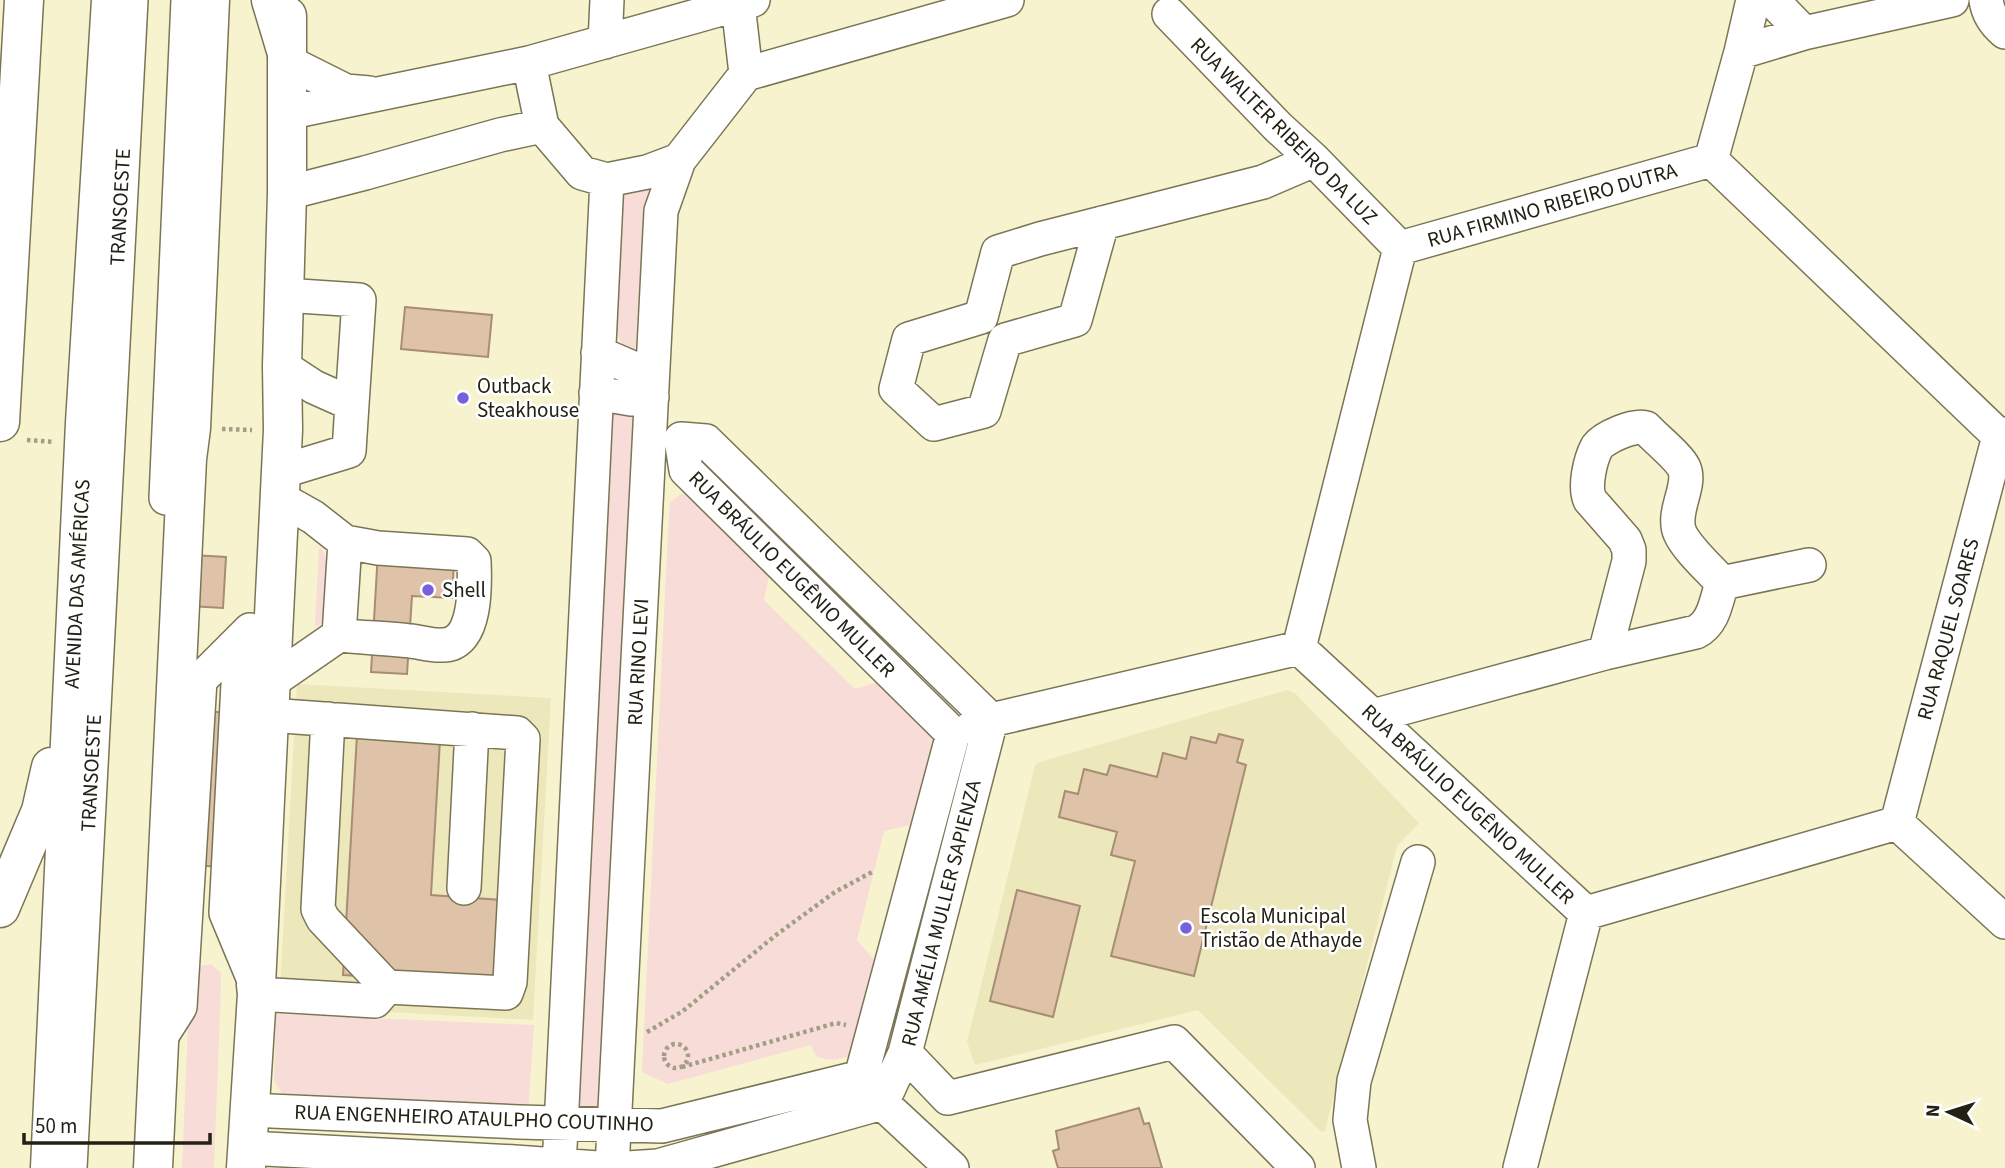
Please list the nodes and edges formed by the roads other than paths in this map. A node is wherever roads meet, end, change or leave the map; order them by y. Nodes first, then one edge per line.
1 (24, 0) edge
2 (131, 0) edge
3 (188, 0) edge
4 (210, 0) edge
5 (271, 0) edge
6 (288, 0) edge
7 (607, 0) edge
8 (1007, 0) edge
9 (1753, 0) edge
10 (1772, 0) edge
11 (1952, 0) edge
12 (1986, 0) edge
13 (742, 1) edge
14 (1164, 4) edge
15 (109, 11) edge
16 (2005, 32) edge
17 (1804, 33) junction
18 (605, 42) junction
19 (1741, 52) junction
20 (286, 56) junction
21 (529, 63) junction
22 (746, 74) junction
23 (379, 94) junction
24 (286, 113) junction
25 (542, 126) junction
26 (1278, 127) junction
27 (679, 160) junction
28 (1314, 160) junction
29 (1711, 160) junction
30 (607, 180) junction
31 (1263, 182) junction
32 (287, 193) junction
33 (1102, 223) junction
34 (1040, 239) junction
35 (1400, 248) junction
36 (5, 257) edge
37 (1088, 275) junction
38 (284, 295) junction
39 (598, 353) junction
40 (282, 366) junction
41 (596, 393) junction
42 (652, 397) junction
43 (352, 404) junction
44 (14, 431) edge
45 (2002, 435) edge
46 (681, 439) junction
47 (280, 485) junction
48 (345, 542) junction
49 (1809, 565) dead end
50 (1722, 583) junction
51 (274, 599) junction
52 (250, 630) junction
53 (339, 635) junction
54 (1299, 648) junction
55 (1605, 653) junction
56 (72, 673) junction
57 (270, 698) junction
58 (1373, 716) junction
59 (328, 719) junction
60 (991, 720) junction
61 (472, 729) junction
62 (953, 734) junction
63 (1897, 823) junction
64 (1418, 862) dead end
65 (464, 887) dead end
66 (0, 908) edge
67 (1586, 913) junction
68 (2005, 922) edge
69 (387, 986) junction
70 (257, 990) junction
71 (159, 1040) junction
72 (905, 1053) junction
73 (861, 1076) junction
74 (882, 1103) junction
75 (249, 1110) junction
76 (561, 1123) junction
77 (615, 1125) junction
78 (246, 1158) edge
79 (559, 1166) edge
80 (50, 1168) edge
81 (70, 1168) edge
82 (134, 1168) edge
83 (153, 1168) edge
84 (598, 1168) edge
85 (612, 1168) edge
86 (628, 1168) edge
87 (952, 1168) edge
88 (1298, 1168) edge
89 (1359, 1168) edge
90 (1520, 1168) edge

1 - 36 main road
2 - 81 street, TRANSOESTE
3 - 82 street
4 - 71 main road
5 - 20 main road
6 - 20 main road
7 - 18 street
8 - 22 street
9 - 19 street
10 - 17 street
11 - 17 street
12 - 16 street
13 - 18 street
13 - 22 street
14 - 26 street, RUA WALTER RIBEIRO DA LUZ
15 - 56 main road, AVENIDA DAS AMÉRICAS
17 - 19 street
18 - 21 street
19 - 29 street
20 - 23 street
20 - 24 main road
21 - 23 street
21 - 25 street
22 - 27 street
23 - 24 street
24 - 32 main road
25 - 30 street
25 - 32 street
26 - 28 street, RUA WALTER RIBEIRO DA LUZ
26 - 31 street
27 - 30 street
27 - 42 street, RUA RINO LEVI
28 - 31 street
28 - 35 street, RUA WALTER RIBEIRO DA LUZ
29 - 35 street, RUA FIRMINO RIBEIRO DUTRA
29 - 45 street
30 - 39 street
31 - 33 street
32 - 38 main road
33 - 34 street
33 - 37 street
34 - 37 street
34 - 37 street
35 - 54 street, RUA FIRMINO RIBEIRO DUTRA
36 - 44 main road
38 - 40 main road
38 - 43 street
39 - 41 street
39 - 42 street
40 - 43 street
40 - 47 main road
41 - 42 street
41 - 76 street
42 - 46 street
42 - 77 street, RUA RINO LEVI
43 - 47 street
45 - 63 street, RUA RAQUEL SOARES
46 - 60 street, RUA BRÁULIO EUGÊNIO MULLER
46 - 62 street, RUA BRÁULIO EUGÊNIO MULLER
47 - 48 street
47 - 51 main road
48 - 53 street
48 - 53 street
49 - 50 street
50 - 55 street
50 - 55 street
51 - 52 street
51 - 57 main road
52 - 70 street
52 - 71 street
53 - 57 street
54 - 58 street, RUA BRÁULIO EUGÊNIO MULLER
54 - 60 street
55 - 58 street
56 - 66 main road
56 - 80 main road, AVENIDA DAS AMÉRICAS
57 - 59 street
57 - 70 main road
58 - 67 street, RUA BRÁULIO EUGÊNIO MULLER
59 - 61 street
59 - 69 street
60 - 62 street
60 - 72 street, RUA AMÉLIA MULLER SAPIENZA
61 - 65 street
61 - 69 street
62 - 73 street, RUA AMÉLIA MULLER SAPIENZA
63 - 67 street, RUA BRÁULIO EUGÊNIO MULLER
63 - 68 street
64 - 89 street
67 - 90 street
69 - 70 street
70 - 75 main road
71 - 83 main road
72 - 74 street, RUA AMÉLIA MULLER SAPIENZA
72 - 88 street
73 - 74 street
73 - 77 street, RUA ENGENHEIRO ATAULPHO COUTINHO
74 - 86 street, RUA ENGENHEIRO ATAULPHO COUTINHO
74 - 87 street
75 - 76 street, RUA ENGENHEIRO ATAULPHO COUTINHO
75 - 78 main road
76 - 77 street, RUA ENGENHEIRO ATAULPHO COUTINHO
76 - 79 street
77 - 85 street, RUA RINO LEVI
78 - 79 street, RUA ENGENHEIRO ATAULPHO COUTINHO
79 - 84 street, RUA ENGENHEIRO ATAULPHO COUTINHO

